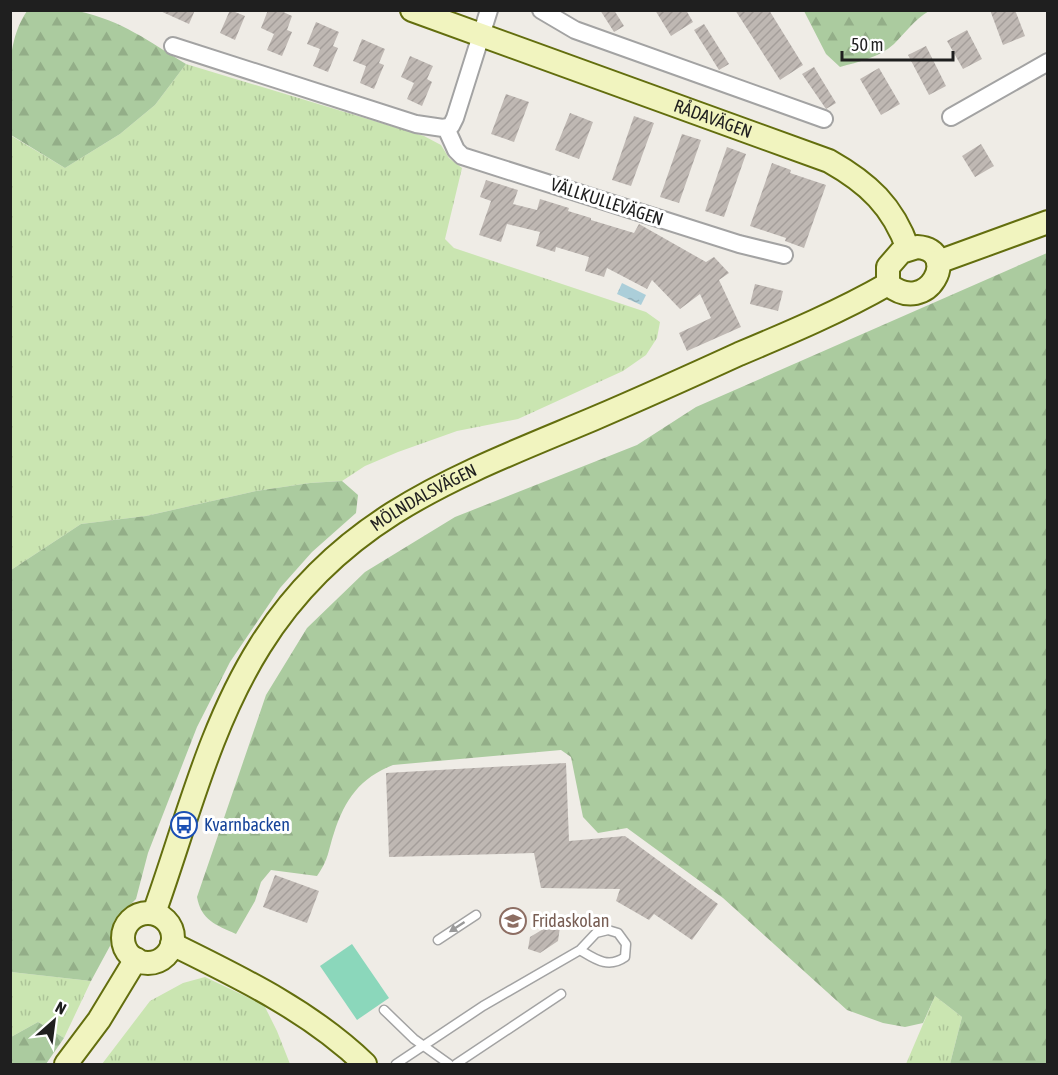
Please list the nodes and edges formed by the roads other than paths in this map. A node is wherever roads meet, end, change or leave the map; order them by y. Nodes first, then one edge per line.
1 (412, 10) edge
2 (489, 10) edge
3 (541, 10) edge
4 (482, 34) junction
5 (173, 46) dead end
6 (1047, 62) edge
7 (951, 117) dead end
8 (824, 119) dead end
9 (446, 128) junction
10 (1047, 222) edge
11 (908, 249) junction
12 (784, 255) dead end
13 (938, 262) junction
14 (888, 284) junction
15 (154, 914) junction
16 (476, 915) dead end
17 (438, 940) dead end
18 (172, 944) junction
19 (580, 950) junction
20 (136, 959) junction
21 (561, 994) dead end
22 (384, 1010) dead end
23 (425, 1046) junction
24 (66, 1065) edge
25 (365, 1065) edge
26 (396, 1065) edge
27 (449, 1065) edge
28 (456, 1065) edge

1 - 4 street, RÅDAVÄGEN
2 - 4 street
3 - 8 street, RÅDAVÄGEN
4 - 9 street
4 - 11 street, RÅDAVÄGEN
5 - 9 street
6 - 7 street
9 - 12 street, VÄLLKULLEVÄGEN
10 - 13 street
11 - 13 street
11 - 14 street
13 - 14 street
14 - 15 street, MÖLNDALSVÄGEN
15 - 18 street
15 - 20 street
16 -> 17 lane
18 - 20 street
18 - 25 street
19 - 19 lane
19 - 23 lane
20 - 24 street
21 - 28 lane
22 - 23 lane
23 - 26 lane
23 - 27 lane

